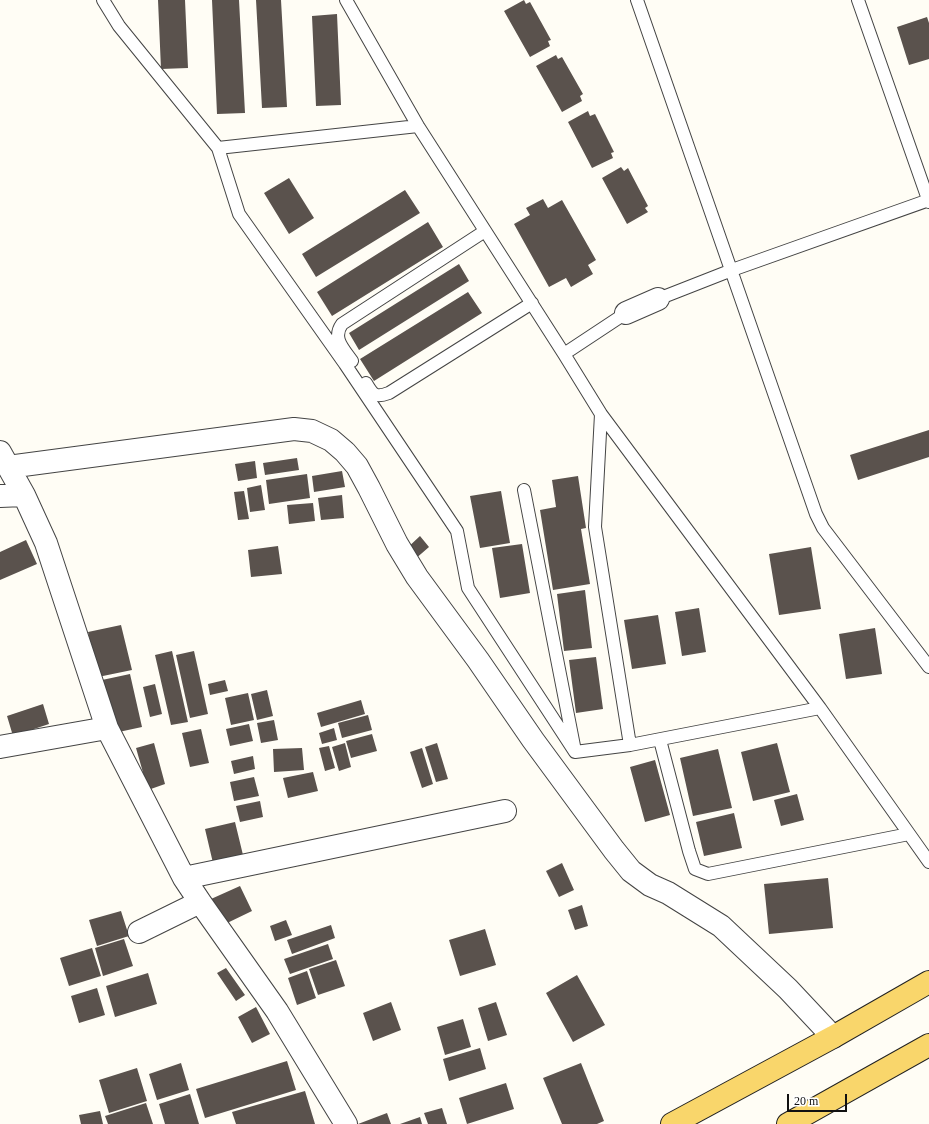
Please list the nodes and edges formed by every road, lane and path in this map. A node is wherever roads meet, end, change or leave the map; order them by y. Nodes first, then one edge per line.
1 (103, 0) edge
2 (346, 0) edge
3 (637, 0) edge
4 (858, 0) edge
5 (418, 126) junction
6 (218, 148) junction
7 (929, 201) edge
8 (485, 232) junction
9 (732, 270) junction
10 (658, 299) joint
11 (532, 303) junction
12 (626, 312) joint
13 (564, 354) junction
14 (601, 414) junction
15 (4, 460) edge
16 (524, 490) dead end
17 (24, 495) junction
18 (0, 496) edge
19 (929, 667) edge
20 (820, 708) junction
21 (107, 728) junction
22 (660, 740) junction
23 (630, 745) junction
24 (0, 747) edge
25 (575, 752) junction
26 (505, 811) dead end
27 (909, 834) junction
28 (929, 862) edge
29 (184, 878) junction
30 (200, 902) junction
31 (139, 932) dead end
32 (929, 982) edge
33 (833, 1037) junction
34 (929, 1045) edge
35 (346, 1124) edge
36 (672, 1124) edge
37 (788, 1124) edge

1 - 6 lane
2 - 5 lane
3 - 9 lane
4 - 7 lane
5 - 6 lane
5 - 8 lane
6 - 25 lane
7 - 9 lane
8 - 11 lane
8 - 11 lane
9 - 10 lane
9 - 19 lane
10 - 12 street
11 - 13 lane
12 - 13 lane
13 - 14 lane
14 - 20 lane
14 - 23 lane
15 - 17 street
15 - 33 street
16 - 25 lane
17 - 18 street
17 - 21 street
20 - 22 lane
20 - 27 lane
21 - 24 street
21 - 29 street
22 - 23 lane
22 - 27 lane
23 - 25 lane
26 - 29 street
27 - 28 lane
29 - 30 street
30 - 31 street
30 - 35 street
32 - 33 main road
33 - 36 main road
34 - 37 main road

